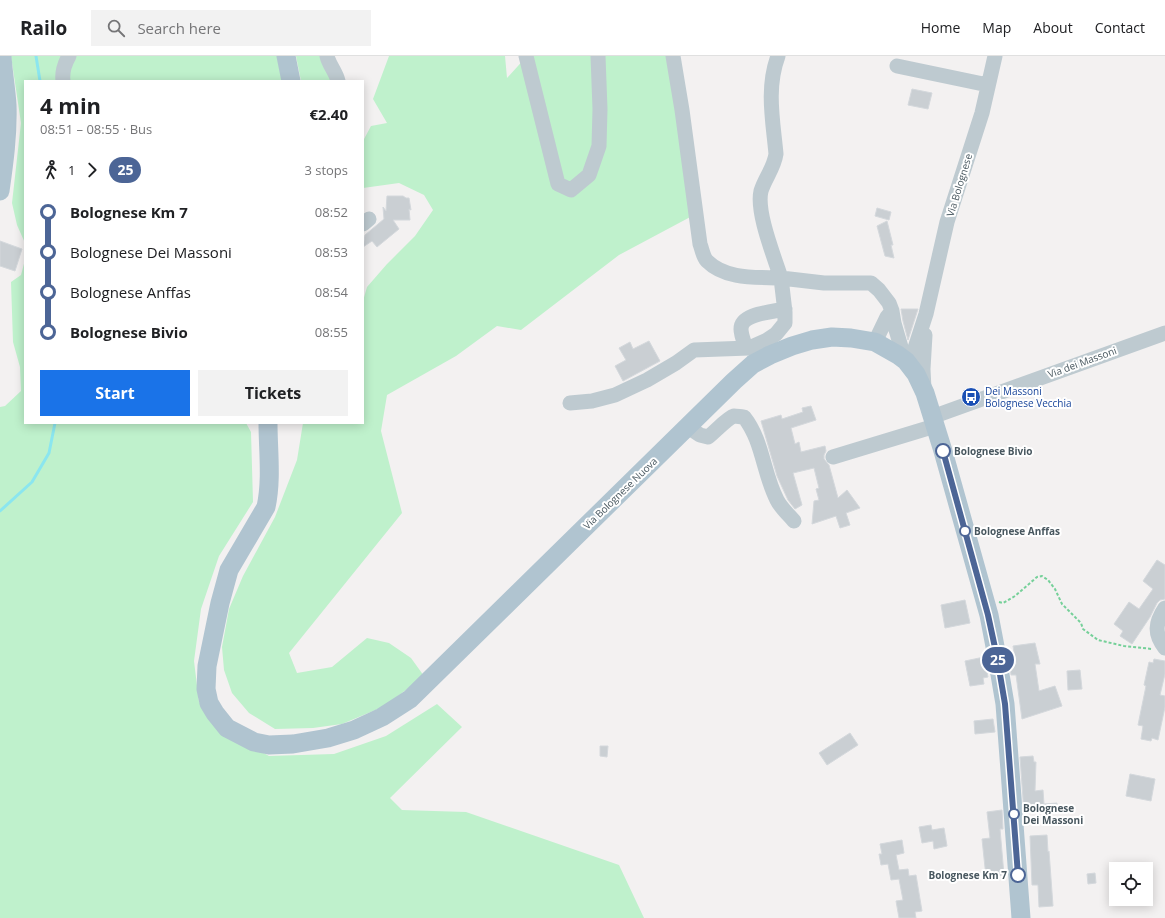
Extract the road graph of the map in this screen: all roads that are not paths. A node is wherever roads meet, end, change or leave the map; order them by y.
1 (2, 56) edge
2 (69, 56) edge
3 (286, 56) edge
4 (327, 56) edge
5 (526, 56) edge
6 (598, 56) edge
7 (673, 56) edge
8 (778, 56) edge
9 (995, 56) edge
10 (897, 66) dead end
11 (63, 80) edge
12 (291, 80) edge
13 (338, 80) edge
14 (988, 85) junction
15 (0, 191) edge
16 (781, 278) junction
17 (785, 309) junction
18 (892, 312) junction
19 (1165, 333) edge
20 (875, 342) junction
21 (746, 348) junction
22 (911, 359) junction
23 (570, 404) dead end
24 (934, 421) junction
25 (268, 424) edge
26 (688, 427) junction
27 (833, 457) dead end
28 (794, 521) dead end
29 (1165, 608) edge
30 (1160, 649) edge
31 (1021, 918) edge

1 - 15 main road
2 - 11 street
3 - 12 main road
4 - 13 street
5 - 6 street
7 - 16 street
8 - 16 street
9 - 14 street, Via Bolognese
10 - 14 street
14 - 22 street, Via Bolognese
16 - 17 street
16 - 18 street
17 - 21 street
17 - 21 street
18 - 20 street
18 - 22 street
19 - 24 street, Via dei Massoni
20 - 22 main road, Via Bolognese Nuova
20 - 26 main road, Via Bolognese Nuova
21 - 23 street
22 - 24 main road, Via Bolognese Nuova
24 - 27 street, Via dei Massoni
24 - 31 main road
25 - 26 main road, Via Bolognese Nuova
26 - 28 street
29 - 30 street

